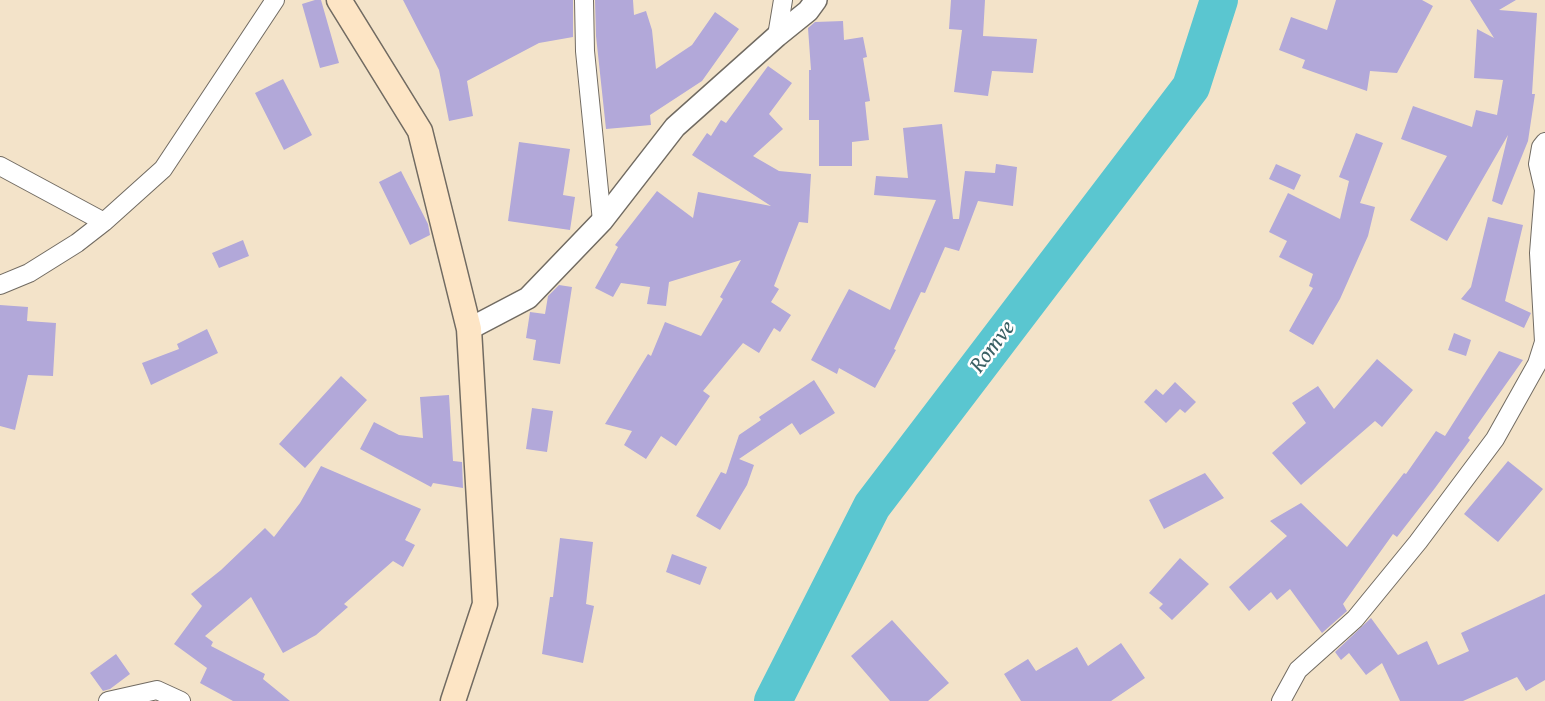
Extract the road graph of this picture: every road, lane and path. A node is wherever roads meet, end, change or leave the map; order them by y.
1 (275, 0) edge
2 (339, 0) edge
3 (584, 0) edge
4 (783, 0) edge
5 (816, 0) edge
6 (777, 36) junction
7 (1545, 142) edge
8 (0, 166) edge
9 (602, 221) junction
10 (104, 222) junction
11 (0, 285) edge
12 (469, 329) junction
13 (1545, 341) edge
14 (108, 701) edge
15 (181, 701) edge
16 (453, 701) edge
17 (1281, 701) edge

1 - 10 street
2 - 12 main road
3 - 9 street
4 - 6 street
5 - 6 street
6 - 9 street
7 - 13 street
8 - 10 street
9 - 12 street
10 - 11 street
12 - 16 main road
13 - 17 street
14 - 15 street

